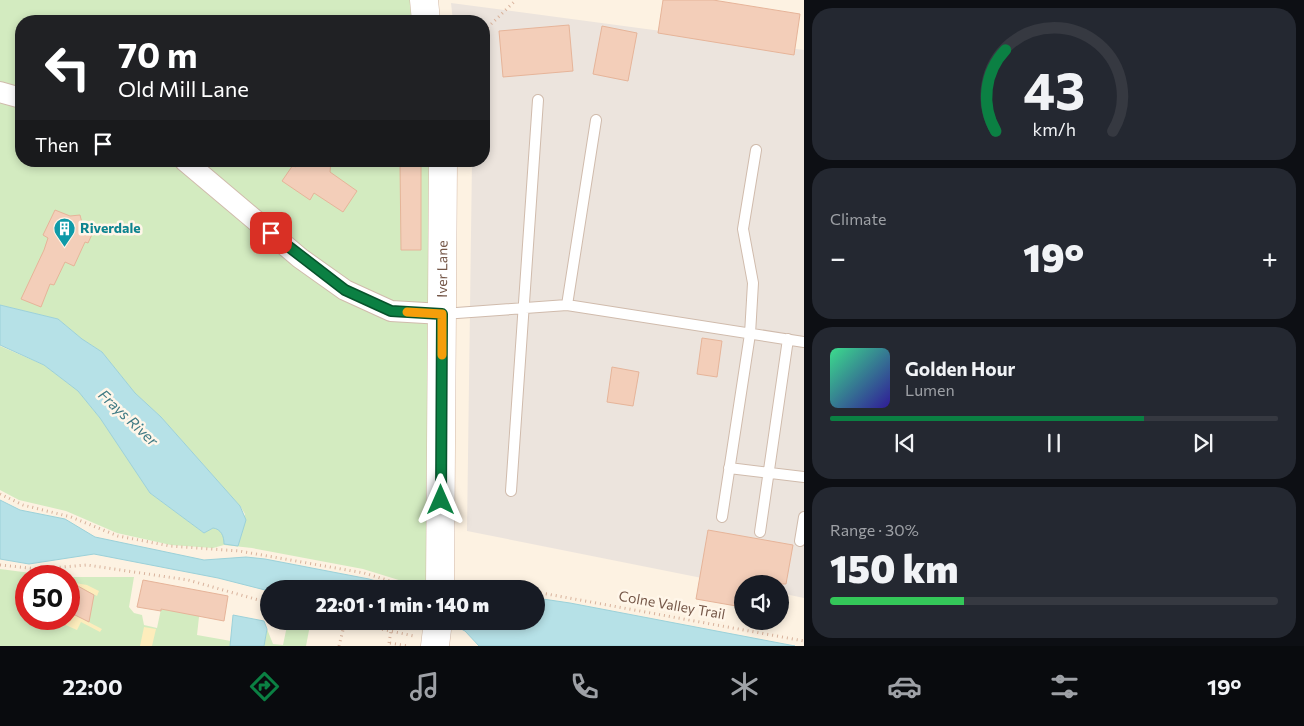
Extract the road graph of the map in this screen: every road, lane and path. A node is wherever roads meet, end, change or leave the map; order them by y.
1 (424, 0) edge
2 (516, 0) edge
3 (425, 15) edge
4 (490, 25) edge
5 (0, 92) edge
6 (15, 96) edge
7 (538, 100) dead end
8 (596, 120) dead end
9 (756, 150) dead end
10 (191, 167) edge
11 (443, 167) edge
12 (567, 305) junction
13 (524, 307) junction
14 (442, 314) junction
15 (750, 334) junction
16 (788, 339) junction
17 (804, 342) edge
18 (729, 468) junction
19 (768, 473) junction
20 (804, 477) edge
21 (511, 491) dead end
22 (0, 494) edge
23 (722, 516) dead end
24 (804, 517) edge
25 (760, 532) dead end
26 (800, 540) dead end
27 (0, 567) edge
28 (396, 580) edge
29 (432, 580) edge
30 (545, 594) edge
31 (260, 600) edge
32 (342, 630) edge
33 (386, 630) edge
34 (391, 631) junction
35 (436, 636) edge
36 (804, 641) edge
37 (339, 646) edge
38 (408, 646) edge

1 - 3 main road
2 - 4 path
5 - 6 street
7 - 13 lane
8 - 12 lane
9 - 15 lane
10 - 14 street
11 - 14 main road, Iver Lane
12 - 13 lane
12 - 15 lane
13 - 14 lane
13 - 21 lane
14 - 29 main road, Iver Lane
15 - 16 lane
15 - 18 lane
16 - 17 lane
16 - 19 lane
18 - 19 lane
18 - 23 lane
19 - 20 lane
19 - 25 lane
22 - 28 path
24 - 26 lane
27 - 31 path
30 - 36 path, Colne Valley Trail
32 - 37 path
33 - 34 path
34 - 35 path
34 - 38 path

